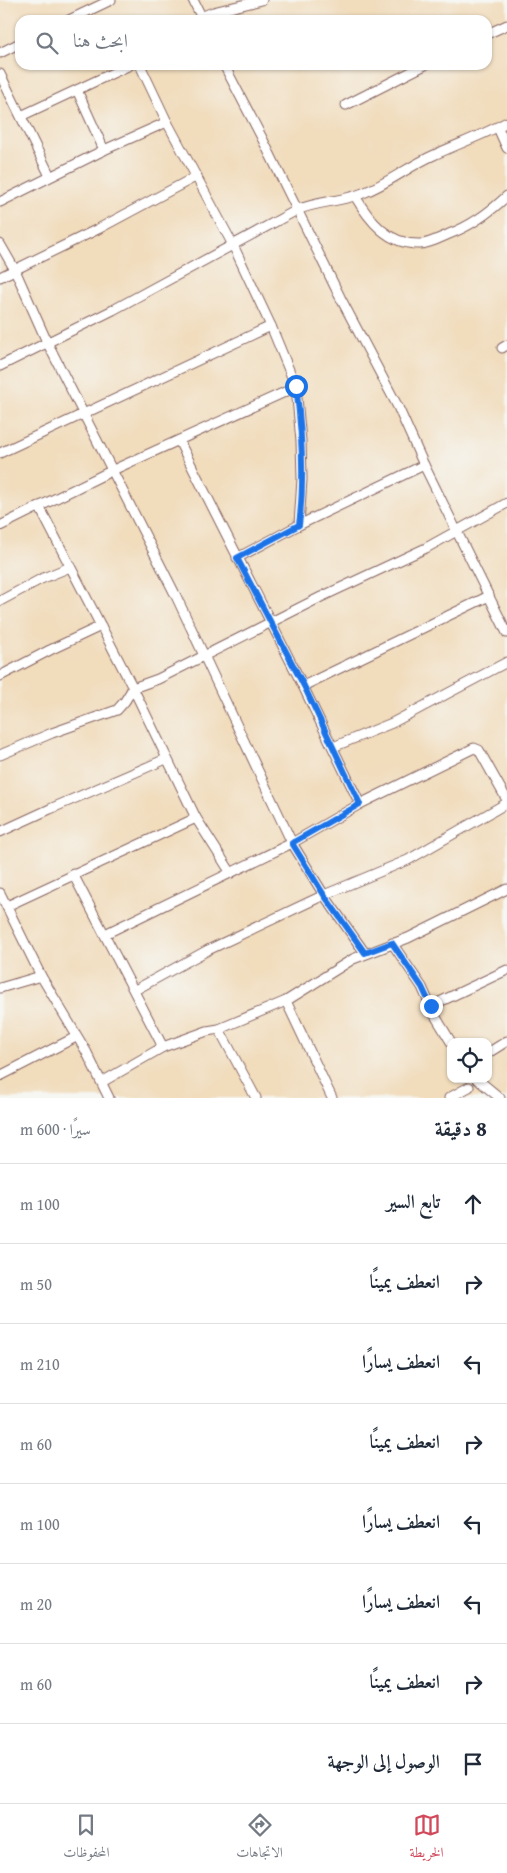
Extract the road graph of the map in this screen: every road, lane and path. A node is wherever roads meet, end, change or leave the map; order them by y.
1 (111, 0) edge
2 (193, 0) edge
3 (262, 0) edge
4 (80, 15) edge
5 (200, 15) edge
6 (208, 15) edge
7 (507, 25) edge
8 (492, 32) edge
9 (15, 46) edge
10 (0, 53) edge
11 (119, 70) edge
12 (142, 70) edge
13 (227, 70) edge
14 (415, 70) edge
15 (0, 74) edge
16 (77, 90) junction
17 (346, 105) dead end
18 (21, 116) junction
19 (167, 122) junction
20 (507, 122) edge
21 (498, 128) junction
22 (507, 148) edge
23 (104, 150) junction
24 (50, 176) junction
25 (197, 176) junction
26 (354, 196) junction
27 (507, 196) edge
28 (0, 202) edge
29 (297, 210) junction
30 (0, 244) edge
31 (233, 245) junction
32 (15, 270) junction
33 (0, 277) edge
34 (271, 326) junction
35 (47, 342) junction
36 (0, 366) edge
37 (296, 386) junction
38 (83, 413) junction
39 (179, 440) junction
40 (0, 453) edge
41 (424, 464) junction
42 (113, 470) junction
43 (507, 503) edge
44 (39, 506) junction
45 (299, 525) junction
46 (0, 526) edge
47 (457, 531) junction
48 (237, 558) junction
49 (70, 567) junction
50 (489, 596) junction
51 (0, 601) edge
52 (270, 622) junction
53 (101, 626) junction
54 (507, 633) edge
55 (203, 656) junction
56 (507, 662) edge
57 (0, 676) edge
58 (304, 686) junction
59 (133, 688) junction
60 (333, 747) junction
61 (0, 755) edge
62 (166, 759) junction
63 (507, 802) edge
64 (360, 804) junction
65 (196, 818) junction
66 (0, 832) edge
67 (292, 843) junction
68 (230, 873) junction
69 (73, 874) junction
70 (507, 889) edge
71 (0, 893) edge
72 (324, 895) junction
73 (6, 906) junction
74 (105, 934) junction
75 (392, 943) junction
76 (365, 953) junction
77 (507, 970) edge
78 (41, 976) junction
79 (0, 988) edge
80 (135, 990) junction
81 (286, 1001) junction
82 (431, 1006) junction
83 (219, 1028) junction
84 (76, 1036) junction
85 (449, 1038) edge
86 (507, 1041) edge
87 (163, 1047) junction
88 (492, 1050) edge
89 (0, 1076) edge
90 (102, 1082) junction
91 (471, 1083) edge
92 (482, 1083) edge
93 (110, 1098) edge
94 (256, 1098) edge
95 (332, 1098) edge
96 (449, 1098) edge
97 (465, 1098) edge
98 (500, 1098) edge

1 - 4 street
2 - 5 street
3 - 6 street
7 - 8 street
9 - 10 street
11 - 16 street
12 - 19 street
13 - 29 street
14 - 17 street
15 - 18 street
16 - 18 street
16 - 23 street
18 - 24 street
19 - 23 street
19 - 25 street
20 - 21 street
21 - 22 street
21 - 26 street
23 - 24 street
24 - 28 street
25 - 31 street
25 - 32 street
26 - 27 street
26 - 29 street
29 - 31 street
29 - 41 street
30 - 32 street
31 - 34 street
31 - 35 street
32 - 33 street
32 - 35 street
34 - 37 street
34 - 38 street
35 - 36 street
35 - 38 street
37 - 39 street
37 - 45 street
38 - 40 street
38 - 42 street
39 - 42 street
39 - 48 street
41 - 45 street
41 - 47 street
42 - 44 street
42 - 55 street
43 - 47 street
44 - 46 street
44 - 49 street
45 - 48 street
47 - 50 street
47 - 52 street
48 - 52 street
49 - 51 street
49 - 53 street
50 - 54 street
50 - 58 street
52 - 55 street
52 - 58 street
53 - 57 street
53 - 59 street
55 - 59 street
55 - 67 street
56 - 60 street
58 - 60 street
59 - 61 street
59 - 62 street
60 - 64 street
62 - 65 street
62 - 66 street
63 - 64 street
63 - 72 street
64 - 67 street
65 - 68 street
65 - 69 street
67 - 68 street
67 - 72 street
68 - 74 street
69 - 73 street
69 - 74 street
70 - 75 street
71 - 73 street
72 - 76 street
72 - 80 street
73 - 78 street
74 - 80 street
75 - 76 street
75 - 82 street
76 - 81 street
77 - 82 street
78 - 79 street
78 - 84 street
80 - 87 street
81 - 83 street
81 - 95 street
82 - 85 street
83 - 87 street
83 - 94 street
84 - 89 street
84 - 90 street
86 - 88 street
87 - 90 street
90 - 93 street
91 - 96 street
91 - 97 street
92 - 98 street

